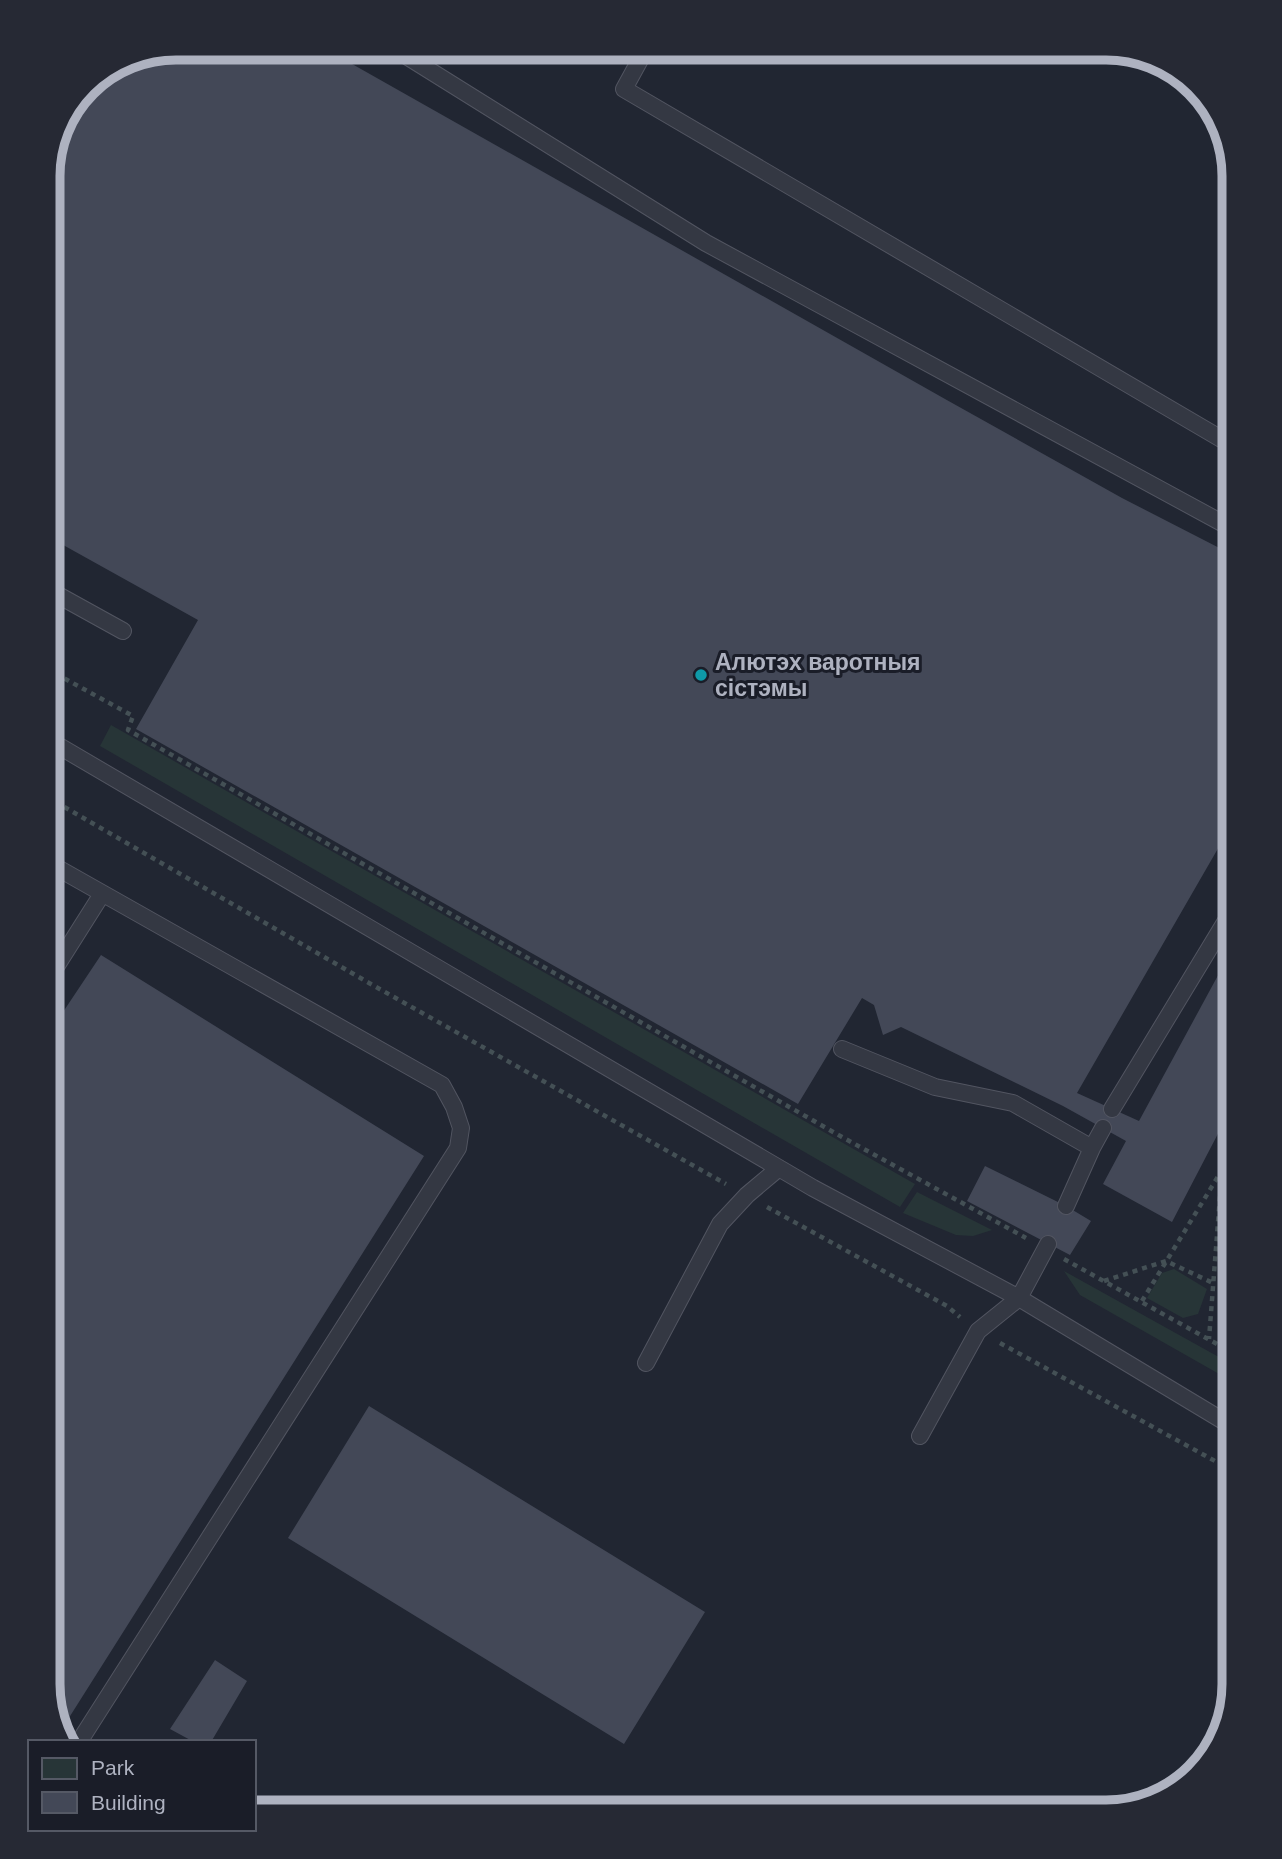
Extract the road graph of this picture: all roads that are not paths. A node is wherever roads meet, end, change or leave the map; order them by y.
1 (413, 60) edge
2 (640, 60) edge
3 (1222, 439) edge
4 (1222, 523) edge
5 (60, 596) edge
6 (123, 631) dead end
7 (60, 747) edge
8 (60, 870) edge
9 (102, 894) junction
10 (1222, 927) edge
11 (60, 960) edge
12 (842, 1049) dead end
13 (1112, 1109) dead end
14 (1103, 1128) dead end
15 (1092, 1148) junction
16 (779, 1168) junction
17 (1066, 1206) dead end
18 (1047, 1247) road end
19 (1019, 1298) junction
20 (646, 1363) dead end
21 (1222, 1420) edge
22 (920, 1436) dead end
23 (80, 1740) edge

1 - 4 lane
2 - 3 lane
5 - 6 lane
7 - 16 lane
8 - 9 lane
9 - 11 lane
9 - 23 lane
10 - 13 lane
12 - 15 lane
14 - 15 lane
15 - 17 lane
16 - 19 lane
16 - 20 lane
18 - 19 lane
19 - 21 lane
19 - 22 lane

